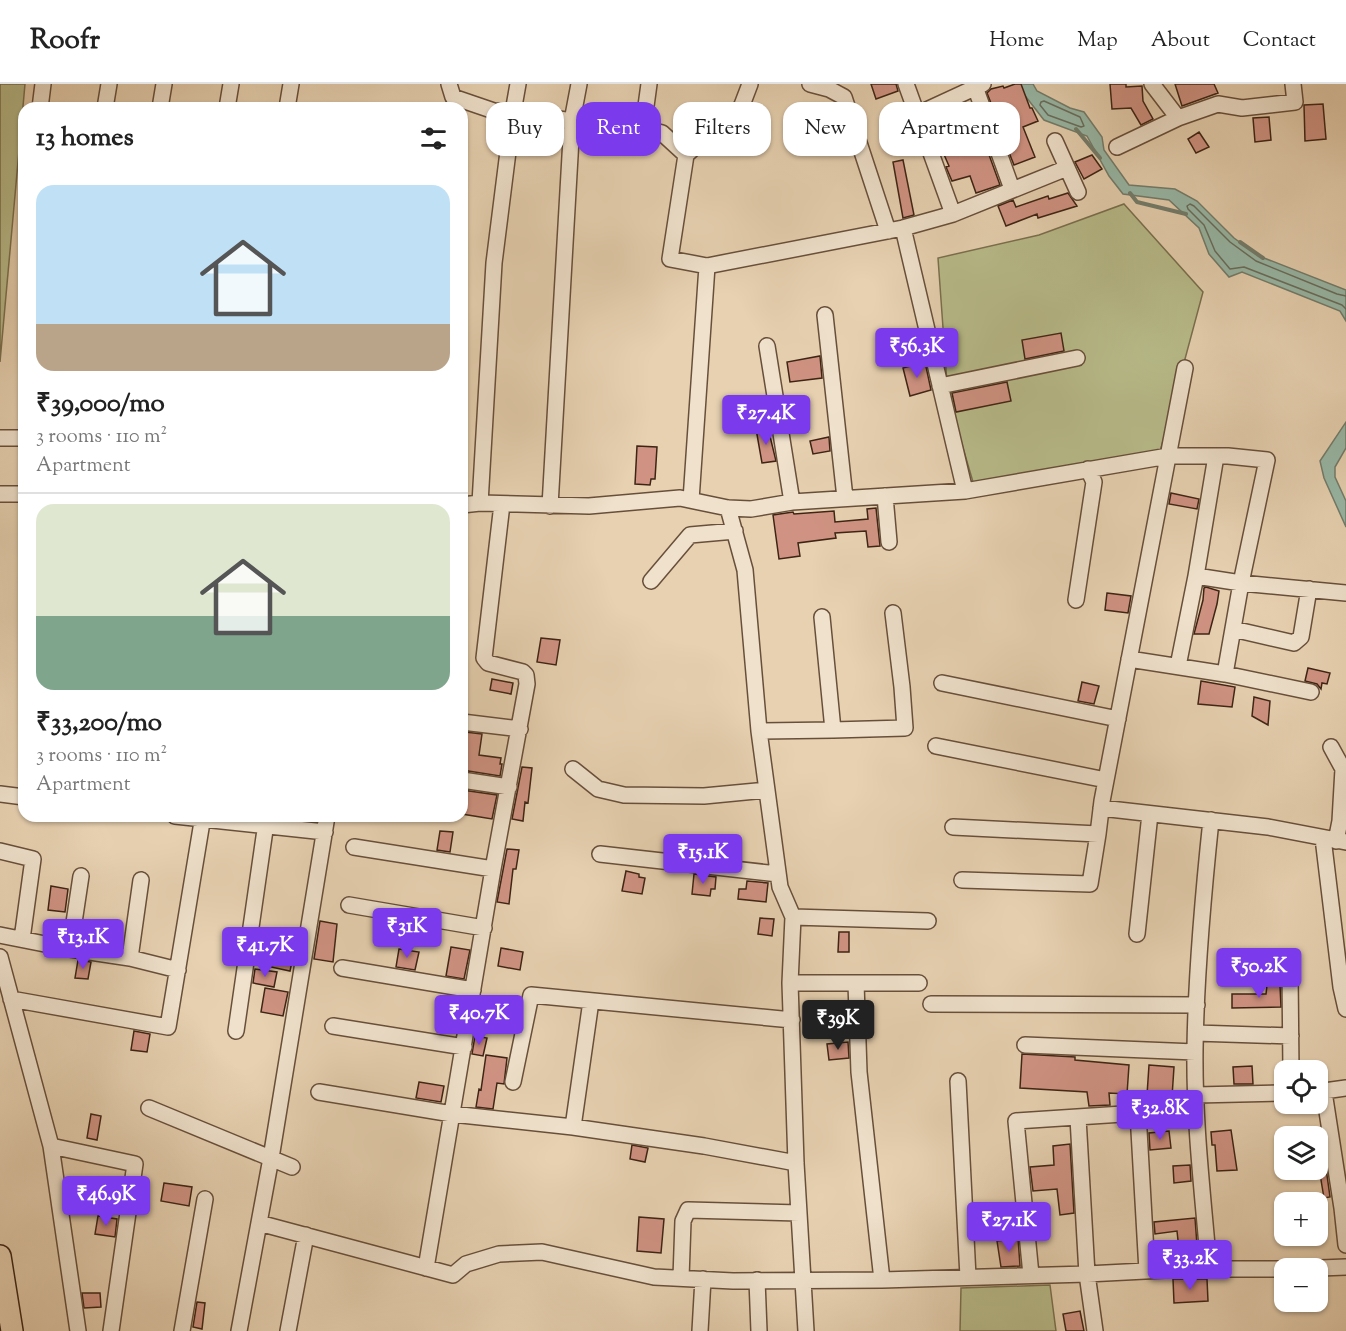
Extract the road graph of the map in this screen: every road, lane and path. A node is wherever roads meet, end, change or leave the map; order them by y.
1 (43, 84) edge
2 (109, 84) edge
3 (164, 84) edge
4 (231, 84) edge
5 (291, 84) edge
6 (449, 84) edge
7 (518, 84) edge
8 (579, 84) edge
9 (649, 84) edge
10 (750, 84) edge
11 (810, 84) edge
12 (906, 84) edge
13 (1152, 84) edge
14 (1293, 84) edge
15 (977, 85) edge
16 (41, 102) edge
17 (106, 102) edge
18 (161, 102) edge
19 (228, 102) edge
20 (288, 102) edge
21 (468, 102) edge
22 (468, 102) edge
23 (515, 102) edge
24 (647, 102) edge
25 (743, 102) edge
26 (913, 102) edge
27 (942, 102) edge
28 (486, 108) edge
29 (1178, 118) junction
30 (564, 120) edge
31 (573, 121) junction
32 (576, 121) edge
33 (661, 133) edge
34 (1055, 141) dead end
35 (673, 143) edge
36 (1117, 147) dead end
37 (507, 156) edge
38 (686, 156) edge
39 (932, 156) edge
40 (1068, 168) junction
41 (1012, 189) junction
42 (1078, 192) dead end
43 (952, 213) junction
44 (895, 229) junction
45 (707, 266) junction
46 (825, 315) dead end
47 (767, 346) dead end
48 (1077, 358) dead end
49 (1185, 368) dead end
50 (940, 386) junction
51 (0, 438) edge
52 (18, 438) edge
53 (1168, 456) junction
54 (1216, 456) junction
55 (1088, 470) junction
56 (966, 491) junction
57 (0, 494) edge
58 (18, 494) edge
59 (885, 496) junction
60 (845, 498) junction
61 (691, 501) junction
62 (792, 502) junction
63 (480, 503) junction
64 (468, 504) edge
65 (502, 504) junction
66 (550, 506) junction
67 (729, 508) junction
68 (735, 531) junction
69 (889, 542) dead end
70 (1196, 576) junction
71 (651, 581) dead end
72 (1241, 583) junction
73 (1309, 589) junction
74 (1346, 593) edge
75 (1076, 600) dead end
76 (893, 613) dead end
77 (822, 617) dead end
78 (1233, 629) junction
79 (1129, 658) junction
80 (1178, 666) junction
81 (1226, 674) junction
82 (942, 683) dead end
83 (1311, 692) dead end
84 (1118, 719) junction
85 (468, 723) edge
86 (520, 729) junction
87 (833, 730) junction
88 (759, 731) junction
89 (936, 746) dead end
90 (1331, 747) dead end
91 (573, 770) dead end
92 (1106, 780) junction
93 (468, 781) edge
94 (509, 787) junction
95 (767, 790) junction
96 (0, 794) edge
97 (18, 796) edge
98 (1101, 808) junction
99 (1150, 814) junction
100 (1210, 820) junction
101 (202, 822) edge
102 (267, 822) edge
103 (287, 822) edge
104 (326, 824) edge
105 (953, 827) dead end
106 (1098, 834) junction
107 (1335, 840) edge
108 (354, 847) dead end
109 (0, 851) edge
110 (600, 854) dead end
111 (493, 869) junction
112 (778, 874) junction
113 (81, 876) dead end
114 (141, 880) dead end
115 (962, 880) dead end
116 (349, 905) dead end
117 (792, 917) junction
118 (928, 921) dead end
119 (484, 928) junction
120 (0, 934) edge
121 (1137, 934) dead end
122 (22, 939) junction
123 (70, 949) junction
124 (0, 957) edge
125 (130, 958) junction
126 (342, 968) dead end
127 (178, 970) junction
128 (1290, 973) dead end
129 (790, 983) junction
130 (856, 983) junction
131 (919, 983) dead end
132 (473, 990) junction
133 (11, 999) junction
134 (591, 1001) junction
135 (931, 1004) dead end
136 (1197, 1005) junction
137 (1346, 1009) edge
138 (792, 1020) junction
139 (333, 1026) dead end
140 (236, 1031) dead end
141 (1196, 1033) junction
142 (1291, 1036) junction
143 (1025, 1045) dead end
144 (464, 1047) junction
145 (1195, 1052) junction
146 (1291, 1060) edge
147 (958, 1081) dead end
148 (513, 1082) dead end
149 (1346, 1088) edge
150 (1328, 1091) edge
151 (319, 1092) dead end
152 (1274, 1093) edge
153 (1196, 1095) junction
154 (149, 1108) dead end
155 (452, 1114) junction
156 (1324, 1114) edge
157 (1078, 1118) junction
158 (573, 1127) junction
159 (51, 1146) junction
160 (271, 1158) junction
161 (796, 1163) junction
162 (292, 1167) dead end
163 (205, 1199) dead end
164 (799, 1213) junction
165 (259, 1222) junction
166 (306, 1235) junction
167 (1346, 1245) edge
168 (0, 1256) edge
169 (1346, 1267) edge
170 (426, 1268) junction
171 (1328, 1268) edge
172 (1209, 1269) junction
173 (1274, 1269) edge
174 (1147, 1270) junction
175 (1087, 1274) junction
176 (1031, 1275) junction
177 (968, 1277) junction
178 (681, 1278) junction
179 (703, 1279) junction
180 (757, 1280) junction
181 (803, 1280) junction
182 (882, 1280) junction
183 (12, 1331) edge
184 (78, 1331) edge
185 (111, 1331) edge
186 (182, 1331) edge
187 (239, 1331) edge
188 (288, 1331) edge
189 (700, 1331) edge
190 (759, 1331) edge
191 (806, 1331) edge
192 (1095, 1331) edge

1 - 16 street
2 - 17 street
3 - 18 street
4 - 19 street
5 - 20 street
6 - 22 street
7 - 23 street
8 - 31 street
9 - 24 street
10 - 25 street
11 - 44 street
12 - 26 street
13 - 29 street
14 - 29 street
15 - 27 street
15 - 41 street
21 - 28 street
29 - 36 street
30 - 31 street
31 - 32 street
31 - 66 street
33 - 35 street
34 - 40 street
37 - 63 street
38 - 45 street
39 - 43 street
40 - 41 street
40 - 42 street
41 - 43 street
43 - 44 street
44 - 45 street
44 - 50 street
45 - 61 street
46 - 60 street
47 - 62 street
48 - 50 street
49 - 53 street
50 - 56 street
51 - 52 street
53 - 54 street
53 - 55 street
53 - 79 street
54 - 70 street
54 - 72 street
55 - 56 street
55 - 75 street
56 - 59 street
57 - 58 street
59 - 60 street
59 - 69 street
60 - 62 street
61 - 66 street
61 - 67 street
62 - 67 street
63 - 64 street
63 - 65 street
65 - 66 street
65 - 86 street
67 - 68 street
68 - 71 street
68 - 88 street
70 - 72 street
70 - 80 street
72 - 73 street
72 - 78 street
73 - 74 street
73 - 78 street
76 - 87 street
77 - 87 street
78 - 81 street
79 - 80 street
79 - 84 street
80 - 81 street
81 - 83 street
82 - 84 street
84 - 92 street
85 - 86 street
86 - 94 street
87 - 88 street
88 - 95 street
89 - 92 street
90 - 107 street
91 - 95 street
92 - 98 street
93 - 94 street
94 - 111 street
95 - 112 street
96 - 97 street
98 - 99 street
98 - 106 street
99 - 100 street
99 - 121 street
100 - 107 street
100 - 136 street
101 - 127 street
102 - 140 street
103 - 104 street
104 - 160 street
105 - 106 street
106 - 115 street
107 - 137 street
108 - 111 street
109 - 122 street
110 - 112 street
111 - 119 street
112 - 117 street
113 - 123 street
114 - 125 street
116 - 119 street
117 - 118 street
117 - 129 street
119 - 132 street
120 - 122 street
122 - 123 street
123 - 125 street
124 - 133 street
125 - 127 street
126 - 132 street
127 - 133 street
128 - 142 street
129 - 130 street
129 - 138 street
130 - 131 street
130 - 182 street
132 - 144 street
133 - 159 street
134 - 138 street
134 - 148 street
134 - 158 street
135 - 136 street
136 - 141 street
138 - 161 street
139 - 144 street
141 - 142 street
141 - 145 street
142 - 146 street
143 - 145 street
144 - 155 street
145 - 153 street
147 - 177 street
149 - 150 street
151 - 155 street
152 - 153 street
153 - 172 street
154 - 160 street
155 - 158 street
155 - 170 street
156 - 167 street
157 - 174 street
157 - 175 street
157 - 176 street
158 - 161 street
159 - 184 street
159 - 185 street
160 - 162 street
160 - 165 street
161 - 164 street
163 - 186 street
164 - 178 street
164 - 181 street
165 - 166 street
165 - 187 street
166 - 170 street
166 - 188 street
168 - 183 highway
169 - 171 street
170 - 178 street
172 - 173 street
172 - 174 street
174 - 175 street
175 - 176 street
175 - 192 street
176 - 177 street
177 - 182 street
178 - 179 street
179 - 180 street
179 - 189 street
180 - 181 street
180 - 190 street
181 - 182 street
181 - 191 street

